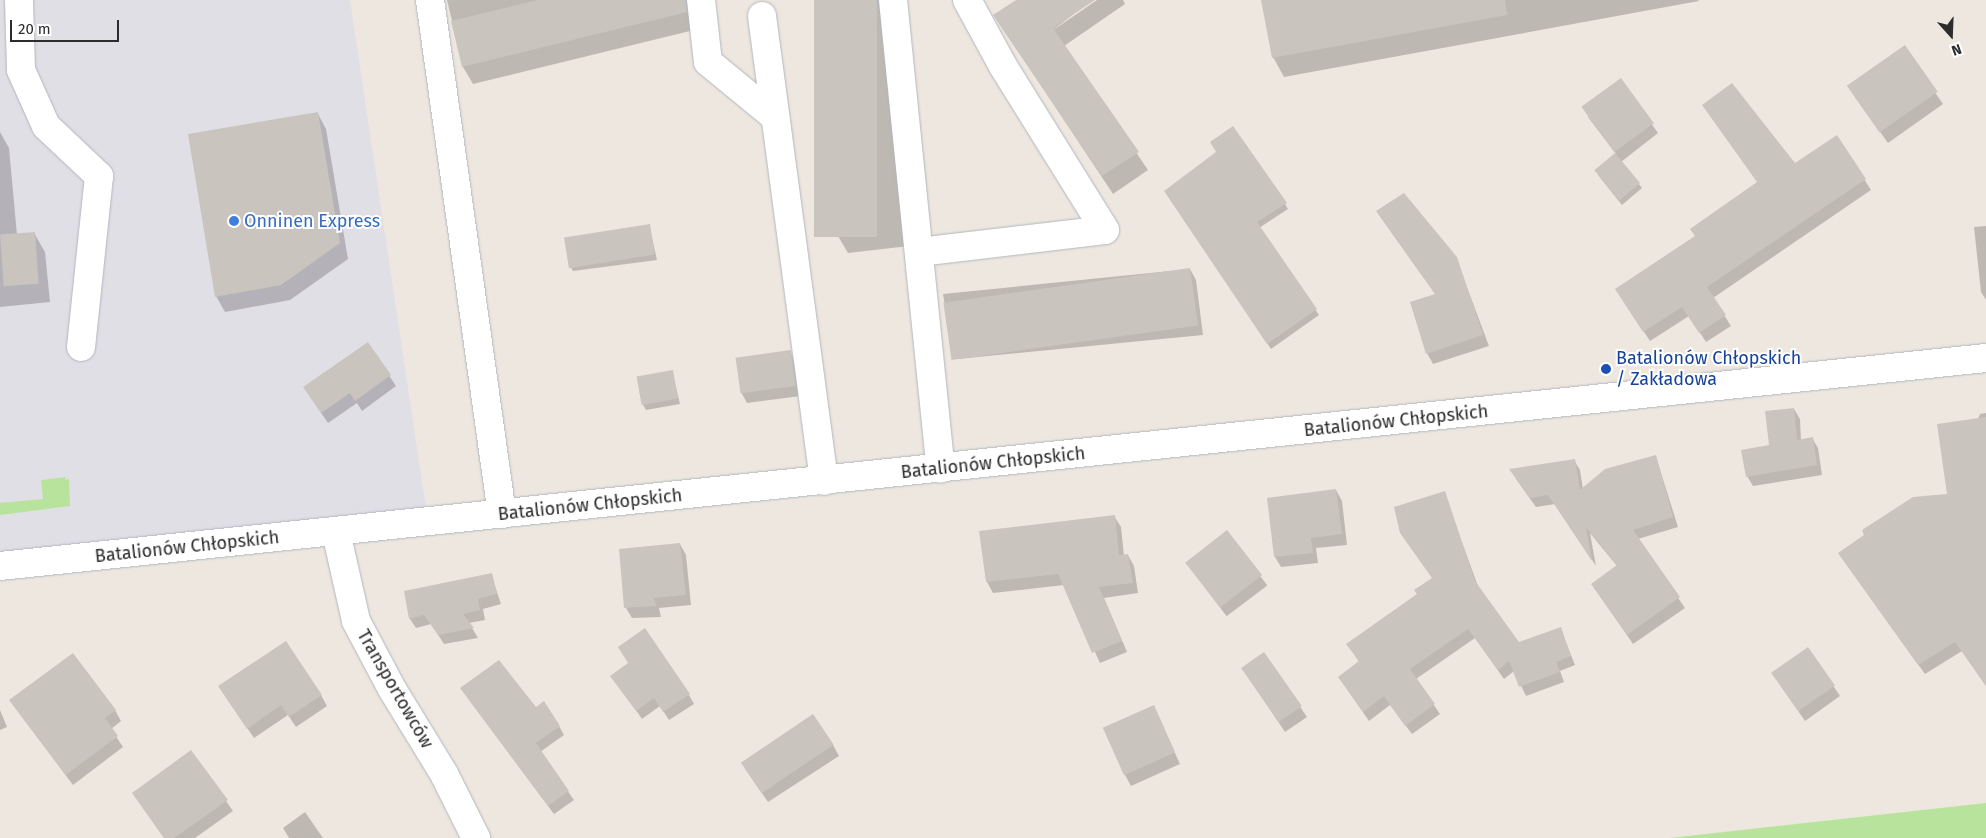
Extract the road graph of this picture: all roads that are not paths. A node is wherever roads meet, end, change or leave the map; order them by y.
1 (19, 0) edge
2 (430, 0) edge
3 (701, 0) edge
4 (893, 0) edge
5 (967, 0) edge
6 (762, 16) dead end
7 (775, 117) junction
8 (919, 252) junction
9 (81, 347) dead end
10 (1986, 358) edge
11 (941, 469) junction
12 (824, 481) junction
13 (502, 514) junction
14 (336, 532) junction
15 (0, 566) edge
16 (476, 838) edge

1 - 9 street
2 - 13 street
3 - 7 street
4 - 8 street
5 - 8 street
6 - 7 street
7 - 12 street
8 - 11 street
10 - 11 street, Batalionów Chłopskich
11 - 12 street, Batalionów Chłopskich
12 - 13 street, Batalionów Chłopskich
13 - 14 street, Batalionów Chłopskich
14 - 15 street, Batalionów Chłopskich
14 - 16 street, Transportowców

